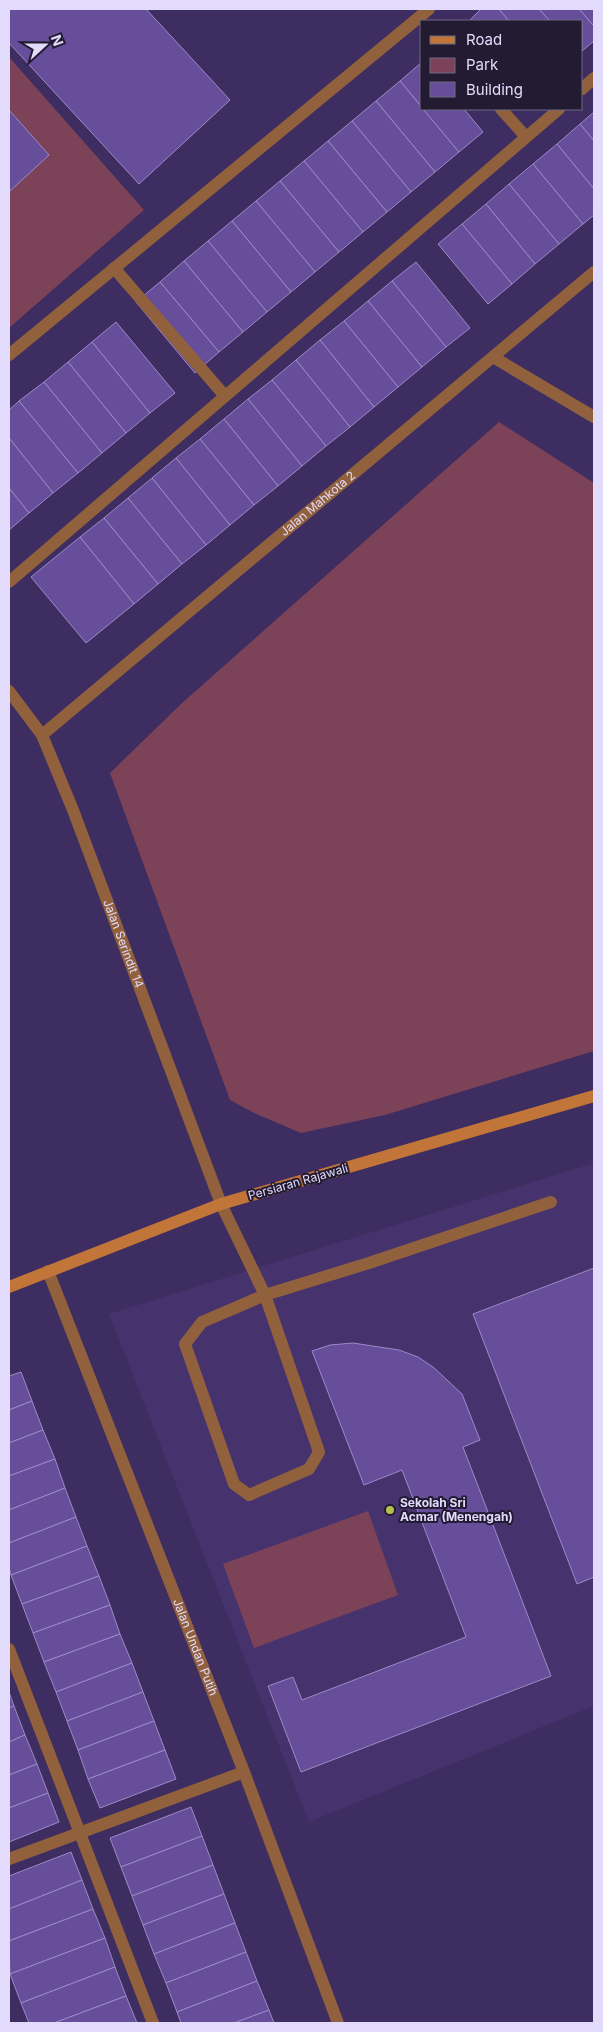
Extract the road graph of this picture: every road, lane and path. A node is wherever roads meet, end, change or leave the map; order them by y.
1 (422, 14) edge
2 (594, 78) edge
3 (583, 88) edge
4 (502, 110) edge
5 (558, 110) edge
6 (526, 137) junction
7 (114, 268) junction
8 (594, 272) edge
9 (9, 355) edge
10 (493, 357) junction
11 (225, 396) junction
12 (594, 417) edge
13 (9, 582) edge
14 (9, 691) edge
15 (42, 735) junction
16 (594, 1096) edge
17 (552, 1202) dead end
18 (221, 1204) junction
19 (48, 1271) junction
20 (9, 1287) edge
21 (265, 1295) junction
22 (9, 1649) edge
23 (244, 1772) junction
24 (79, 1832) junction
25 (9, 1859) edge
26 (153, 2023) edge
27 (338, 2023) edge

1 - 7 street
2 - 3 street
4 - 6 street
5 - 6 street
6 - 11 street
7 - 9 street
7 - 11 street
8 - 10 street, Jalan Mahkota 2
10 - 12 street
10 - 15 street, Jalan Mahkota 2
11 - 13 street
14 - 15 street, Jalan Serindit 14
15 - 18 street, Jalan Serindit 14
16 - 18 street, Persiaran Rajawali
17 - 21 street
18 - 19 street, Persiaran Rajawali
18 - 21 street, Jalan Serindit 14
19 - 20 street, Persiaran Rajawali
19 - 23 street, Jalan Undan Putih
21 - 21 street, Jalan Serindit 14
22 - 24 street
23 - 24 street
23 - 27 street, Jalan Undan Putih
24 - 25 street
24 - 26 street

